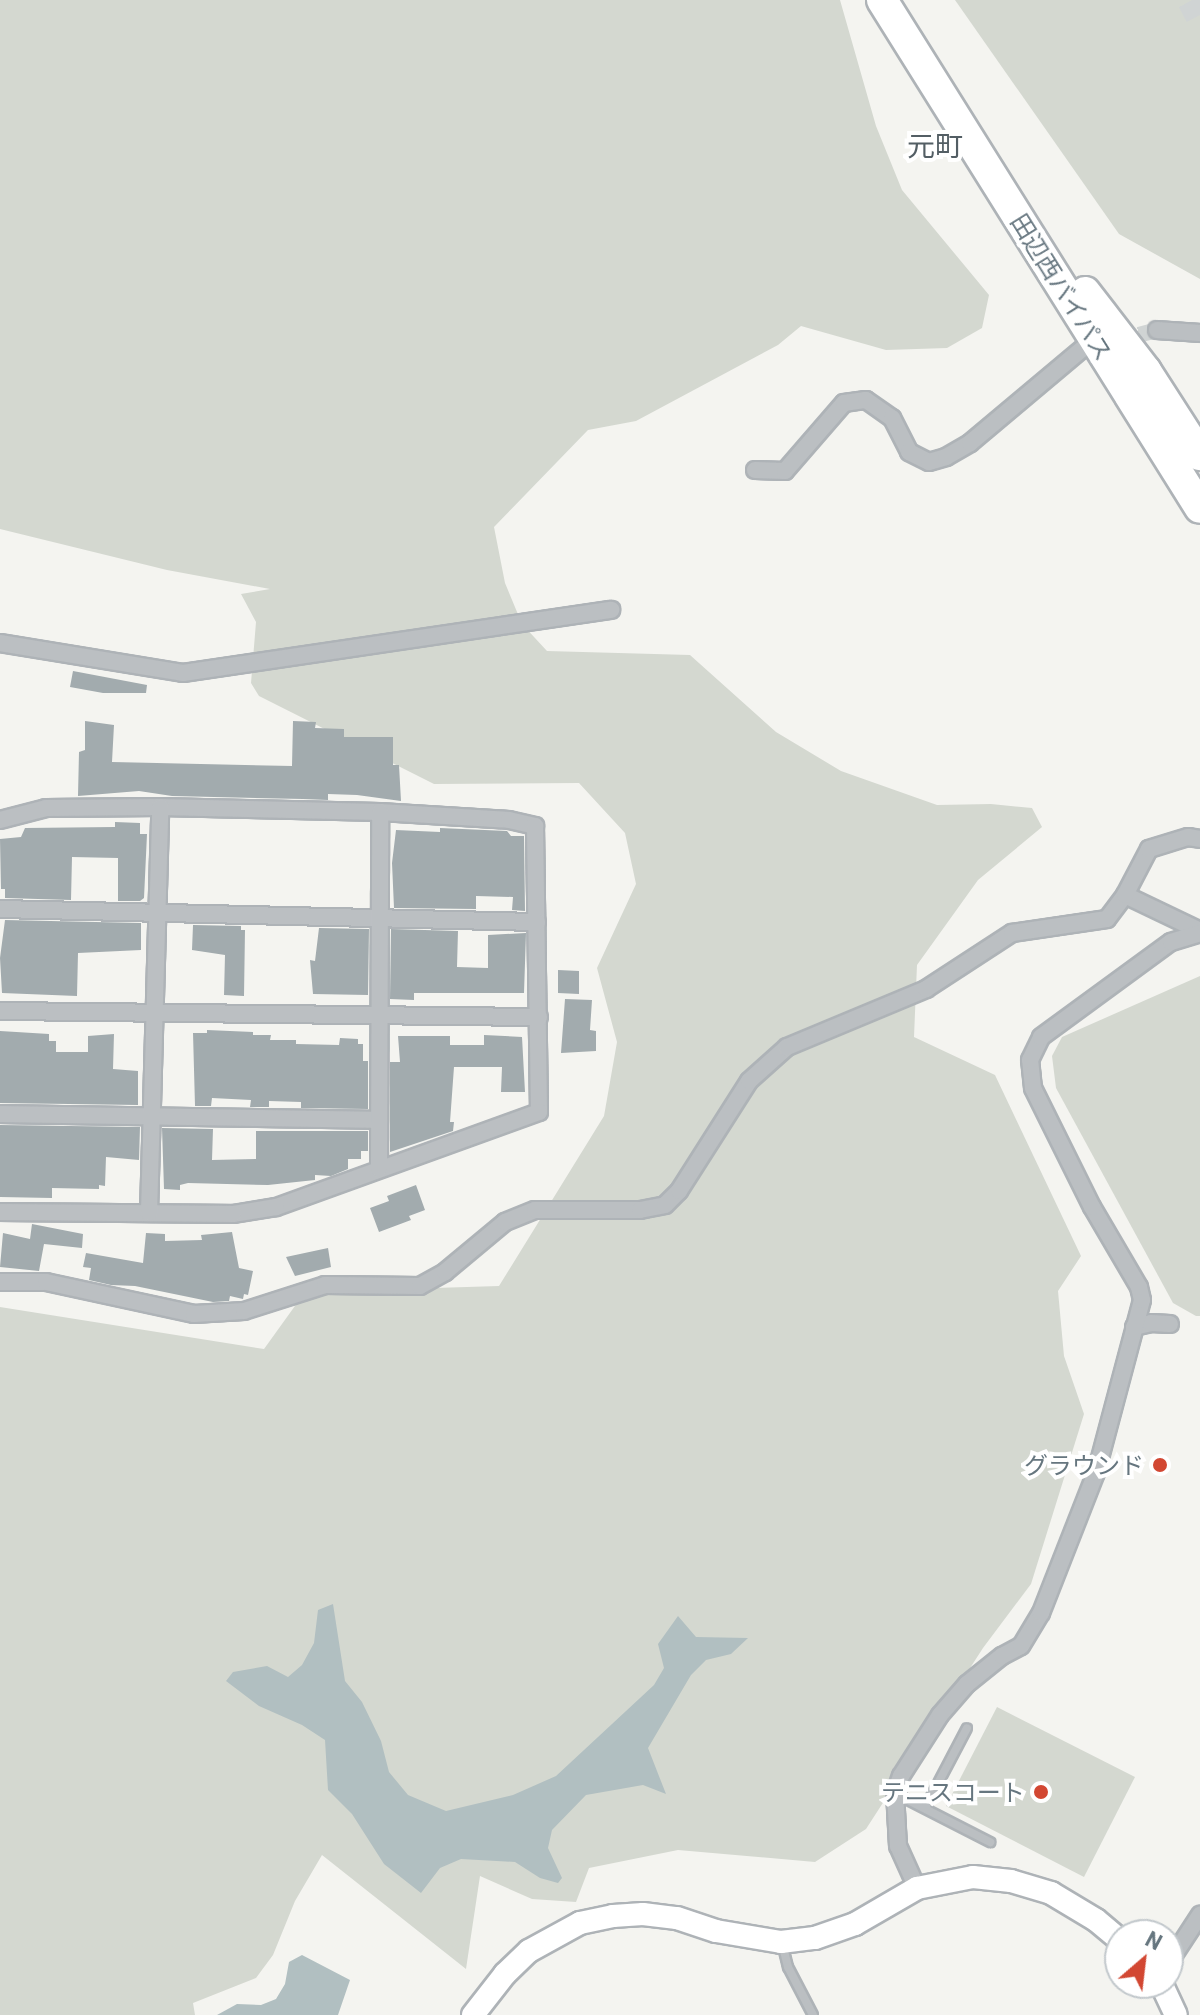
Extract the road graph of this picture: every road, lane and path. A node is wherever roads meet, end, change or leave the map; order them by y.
1 (882, 0) edge
2 (924, 66) junction
3 (1157, 330) tunnel mouth
4 (1200, 333) edge
5 (1082, 349) dead end
6 (1200, 455) edge
7 (755, 470) dead end
8 (1200, 508) edge
9 (611, 610) dead end
10 (0, 643) edge
11 (160, 807) junction
12 (380, 812) junction
13 (0, 820) edge
14 (1200, 839) edge
15 (1125, 895) junction
16 (0, 909) edge
17 (157, 913) junction
18 (380, 918) junction
19 (537, 922) junction
20 (1200, 932) edge
21 (0, 1011) edge
22 (154, 1013) junction
23 (379, 1015) junction
24 (539, 1017) junction
25 (0, 1114) edge
26 (151, 1116) junction
27 (379, 1120) junction
28 (379, 1169) junction
29 (0, 1212) edge
30 (149, 1213) junction
31 (0, 1282) edge
32 (1142, 1300) junction
33 (1134, 1327) junction
34 (967, 1728) dead end
35 (895, 1793) junction
36 (925, 1808) junction
37 (990, 1842) dead end
38 (917, 1888) junction
39 (1200, 1915) edge
40 (1104, 1927) edge
41 (1184, 1940) edge
42 (781, 1942) junction
43 (473, 2015) edge
44 (813, 2015) edge

1 - 2 highway, 田辺西バイパス
2 - 6 highway, 田辺西バイパス
2 - 8 highway, 田辺西バイパス
3 - 4 street
5 - 7 street
9 - 10 street
11 - 12 street
11 - 13 street
11 - 17 street
12 - 18 street
12 - 19 street
14 - 15 street
15 - 20 street
15 - 31 street
16 - 17 street
17 - 18 street
17 - 22 street
18 - 19 street
18 - 23 street
19 - 24 street
20 - 32 street
21 - 22 street
22 - 23 street
22 - 26 street
23 - 24 street
23 - 27 street
24 - 28 street
25 - 26 street
26 - 27 street
26 - 30 street
27 - 28 street
28 - 30 street
29 - 30 street
32 - 33 street
32 - 33 street
33 - 35 street
34 - 36 lane
35 - 36 lane
35 - 38 street
36 - 37 lane
38 - 40 street
38 - 42 street
39 - 41 street
42 - 43 street
42 - 44 lane

